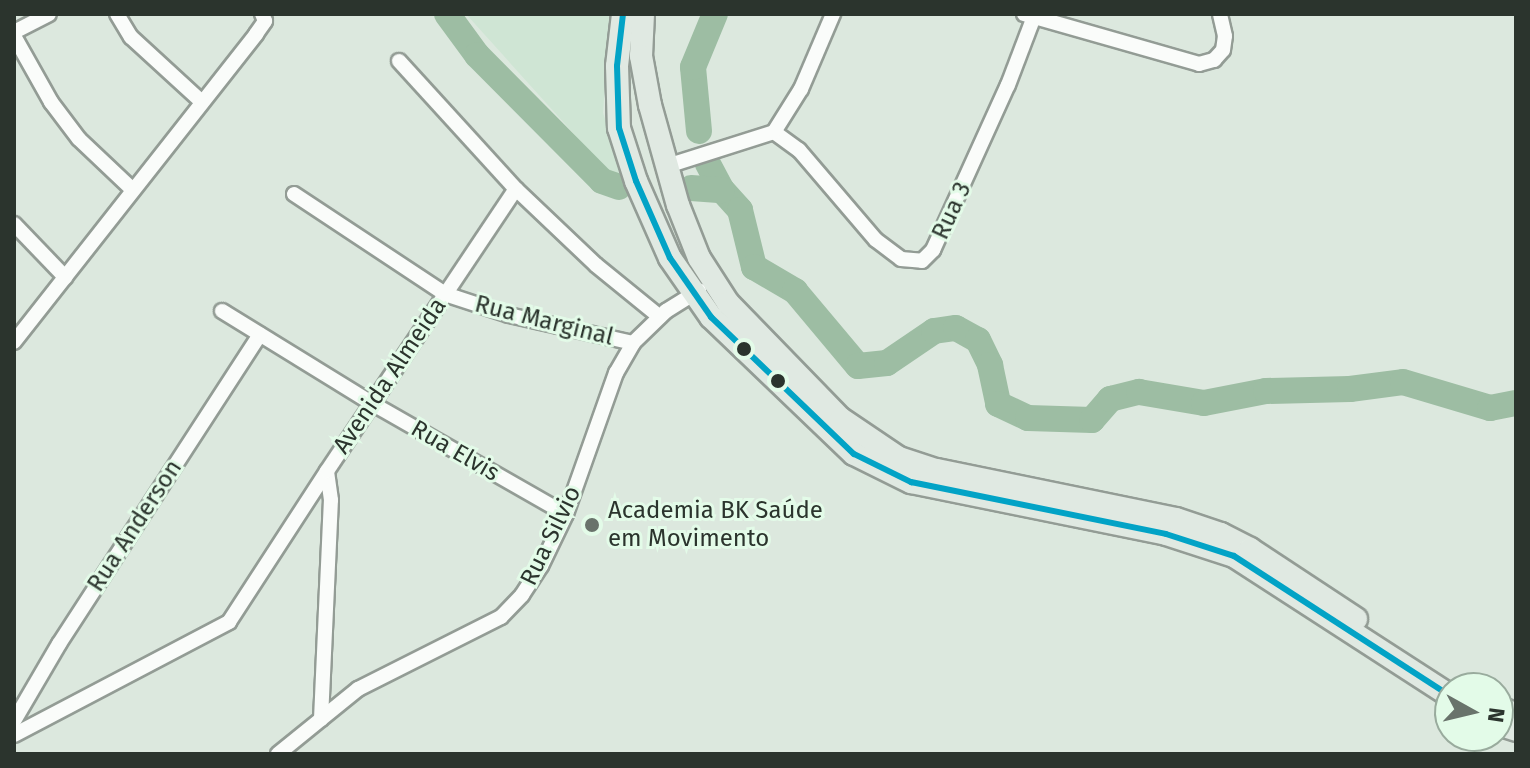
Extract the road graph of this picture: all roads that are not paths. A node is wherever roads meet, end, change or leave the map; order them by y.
1 (49, 14) edge
2 (117, 14) edge
3 (262, 14) edge
4 (623, 14) edge
5 (643, 14) edge
6 (833, 14) edge
7 (1220, 14) edge
8 (1031, 15) edge
9 (14, 34) edge
10 (399, 61) dead end
11 (202, 102) junction
12 (650, 105) junction
13 (618, 113) junction
14 (774, 132) junction
15 (667, 166) junction
16 (516, 189) junction
17 (133, 190) junction
18 (294, 194) dead end
19 (678, 205) junction
20 (647, 208) junction
21 (14, 224) edge
22 (65, 277) junction
23 (695, 283) junction
24 (445, 294) junction
25 (222, 311) dead end
26 (663, 314) junction
27 (260, 334) junction
28 (14, 342) edge
29 (633, 343) junction
30 (373, 404) junction
31 (327, 471) junction
32 (566, 514) junction
33 (1436, 672) edge
34 (1434, 686) edge
35 (321, 719) junction
36 (14, 721) edge
37 (14, 735) edge
38 (284, 753) edge

1 - 9 street
2 - 11 street
3 - 11 street
4 - 13 main road
5 - 12 main road
6 - 14 street
7 - 8 street
8 - 14 street, Rua 3
9 - 17 street
10 - 16 street
11 - 17 street
12 - 13 main road
12 - 15 main road
13 - 20 main road
14 - 15 street
15 - 19 main road
16 - 24 street, Avenida Almeida
16 - 26 street
17 - 22 street
18 - 24 street, Rua Marginal
19 - 20 main road
19 - 23 main road
20 - 23 main road
21 - 22 street
22 - 28 street
23 - 26 street, Rua Silvio
23 - 26 street, Rua Silvio
23 - 33 main road
23 - 34 main road
24 - 29 street, Rua Marginal
24 - 30 street, Avenida Almeida
25 - 27 street, Rua Elvis
26 - 29 street, Rua Silvio
27 - 30 street, Rua Elvis
27 - 36 street, Rua Anderson
29 - 32 street, Rua Silvio
30 - 31 street, Avenida Almeida
30 - 32 street, Rua Elvis
31 - 35 street, Avenida Almeida
31 - 37 street
32 - 35 street, Rua Silvio
35 - 38 street

